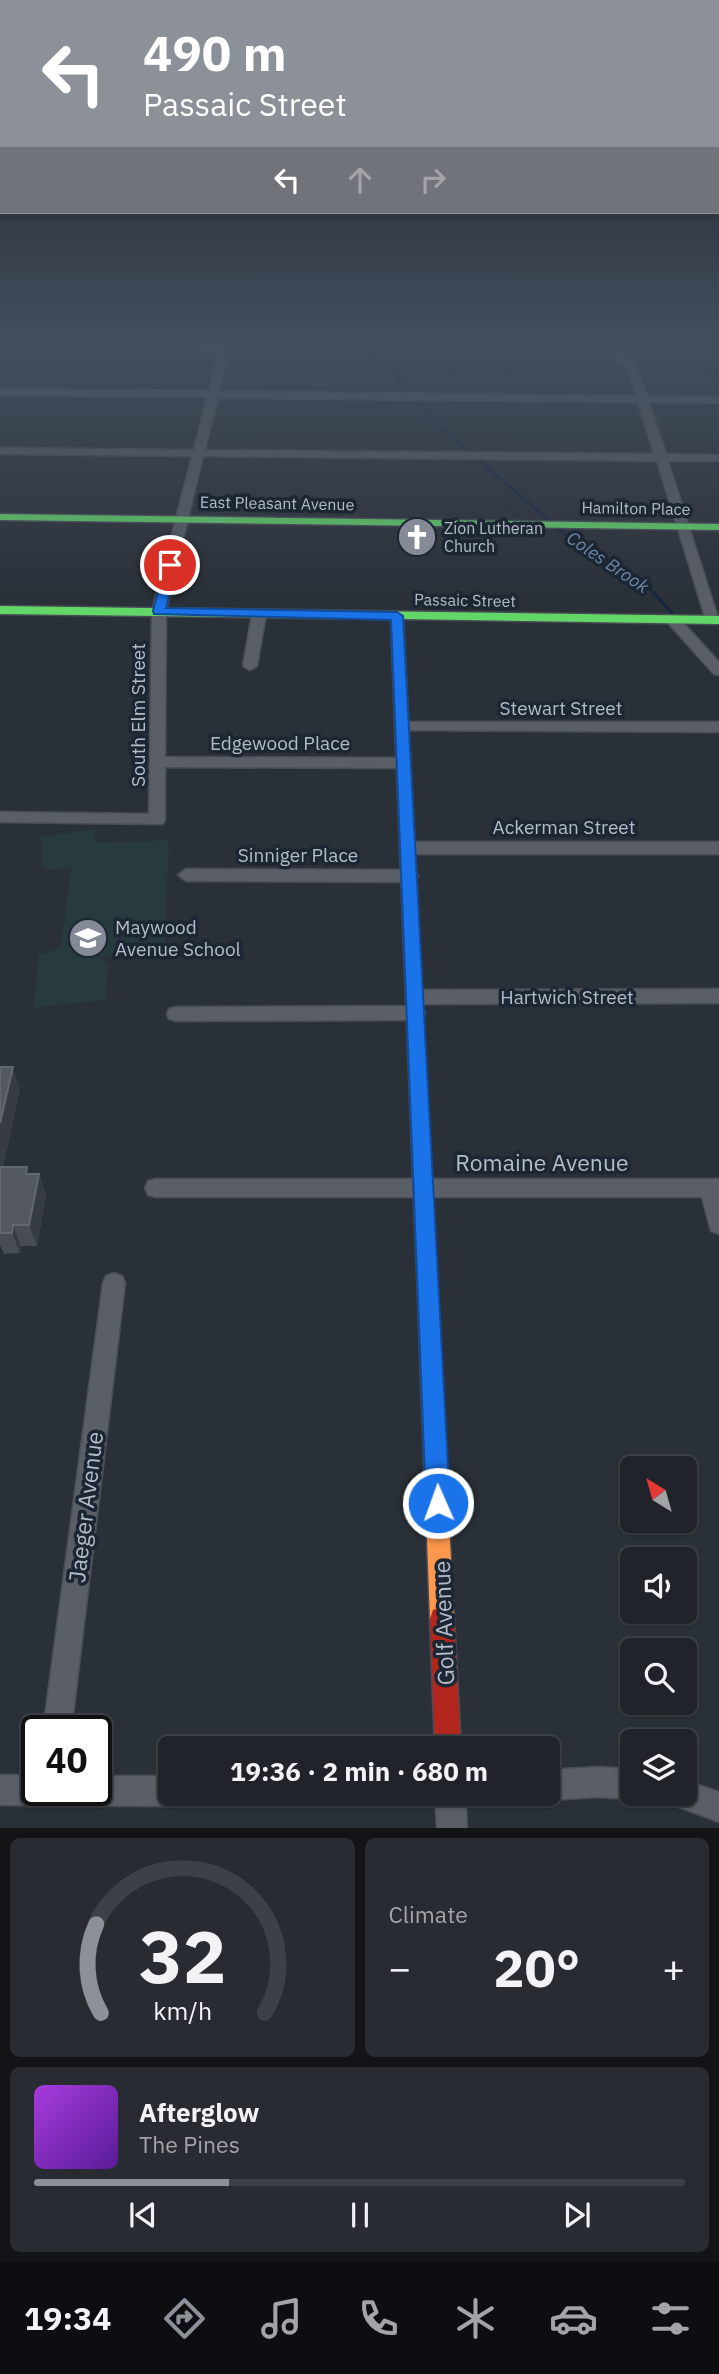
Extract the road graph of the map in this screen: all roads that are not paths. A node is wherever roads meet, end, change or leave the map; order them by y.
1 (204, 429) edge
2 (652, 429) edge
3 (0, 451) edge
4 (199, 452) junction
5 (661, 457) junction
6 (719, 458) edge
7 (0, 517) edge
8 (182, 519) junction
9 (553, 524) joint
10 (683, 527) junction
11 (719, 527) edge
12 (0, 610) edge
13 (159, 611) junction
14 (259, 614) junction
15 (397, 616) junction
16 (673, 620) junction
17 (716, 620) edge
18 (250, 666) dead end
19 (719, 671) edge
20 (402, 727) junction
21 (719, 727) edge
22 (156, 762) junction
23 (403, 763) junction
24 (0, 817) edge
25 (408, 848) junction
26 (719, 848) edge
27 (186, 875) dead end
28 (410, 876) junction
29 (719, 996) edge
30 (415, 1005) junction
31 (176, 1014) dead end
32 (156, 1188) dead end
33 (715, 1188) edge
34 (424, 1189) junction
35 (719, 1224) edge
36 (114, 1283) dead end
37 (59, 1715) edge
38 (448, 1736) edge
39 (620, 1783) edge
40 (560, 1784) edge
41 (0, 1790) edge
42 (21, 1790) edge
43 (112, 1791) edge
44 (158, 1791) edge
45 (697, 1799) edge
46 (451, 1806) edge
47 (719, 1807) edge
48 (452, 1828) edge

1 - 4 street, South Elm Street
2 - 5 street
3 - 4 street
4 - 5 street
4 - 8 street, South Elm Street
5 - 6 street
5 - 10 street
7 - 8 street, East Pleasant Avenue
8 - 9 street, East Pleasant Avenue
8 - 13 street, South Elm Street
9 - 10 street, Hamilton Place
10 - 11 street, Hamilton Place
10 - 17 street
12 - 13 street, Passaic Street
13 - 14 street, Passaic Street
13 - 22 street, South Elm Street
14 - 15 street, Passaic Street
14 - 18 street
15 - 16 street, Passaic Street
15 - 20 street, Golf Avenue
16 - 17 street, Passaic Street
16 - 19 street
20 - 21 street, Stewart Street
20 - 23 street, Golf Avenue
22 - 23 street, Edgewood Place
22 - 24 street, South Elm Street
23 - 25 street, Golf Avenue
25 - 26 street, Ackerman Street
25 - 28 street, Golf Avenue
27 - 28 street, Sinniger Place
28 - 30 street, Golf Avenue
29 - 30 street, Hartwich Street
30 - 31 street, Hartwich Street
30 - 34 street, Golf Avenue
32 - 34 street, Romaine Avenue
33 - 34 street, Romaine Avenue
33 - 35 street
34 - 38 street, Golf Avenue
36 - 37 street, Jaeger Avenue
39 - 40 street
41 - 42 street
43 - 44 street
45 - 47 street
46 - 48 street

